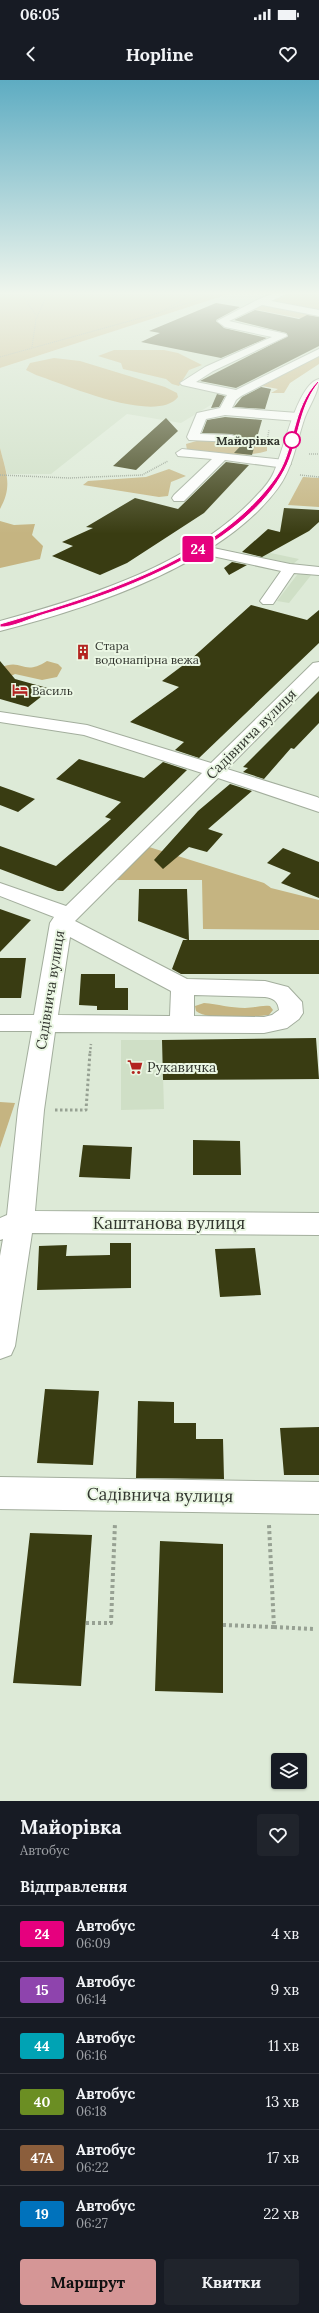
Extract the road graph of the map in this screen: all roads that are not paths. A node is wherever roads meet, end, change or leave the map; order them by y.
1 (202, 373) edge
2 (277, 373) edge
3 (319, 382) edge
4 (237, 394) junction
5 (225, 410) junction
6 (298, 417) junction
7 (231, 439) dead end
8 (182, 453) road end
9 (222, 456) junction
10 (285, 464) junction
11 (179, 498) dead end
12 (199, 549) junction
13 (290, 568) junction
14 (319, 571) edge
15 (268, 601) dead end
16 (0, 626) edge
17 (319, 666) edge
18 (0, 717) edge
19 (215, 770) junction
20 (319, 806) edge
21 (0, 889) edge
22 (65, 919) junction
23 (183, 987) junction
24 (0, 1023) edge
25 (182, 1023) junction
26 (44, 1024) junction
27 (319, 1224) edge
28 (10, 1226) edge
29 (0, 1346) edge
30 (0, 1493) edge
31 (319, 1498) edge

1 - 4 street
2 - 4 street
3 - 6 street
4 - 5 street
5 - 6 street
5 - 7 street
6 - 10 street
8 - 9 street
9 - 10 street
9 - 11 street
10 - 12 street
12 - 13 street
12 - 16 street
13 - 14 street
13 - 15 street
17 - 19 street, Садівнича вулиця
18 - 19 street
19 - 20 street
19 - 22 street, Садівнича вулиця
21 - 22 street
22 - 23 street
22 - 26 street, Садівнича вулиця
23 - 25 street
23 - 25 street
24 - 26 street
25 - 26 street
26 - 28 street, Садівнича вулиця
27 - 28 street, Каштанова вулиця
28 - 29 street, Садівнича вулиця
30 - 31 street, Садівнича вулиця

